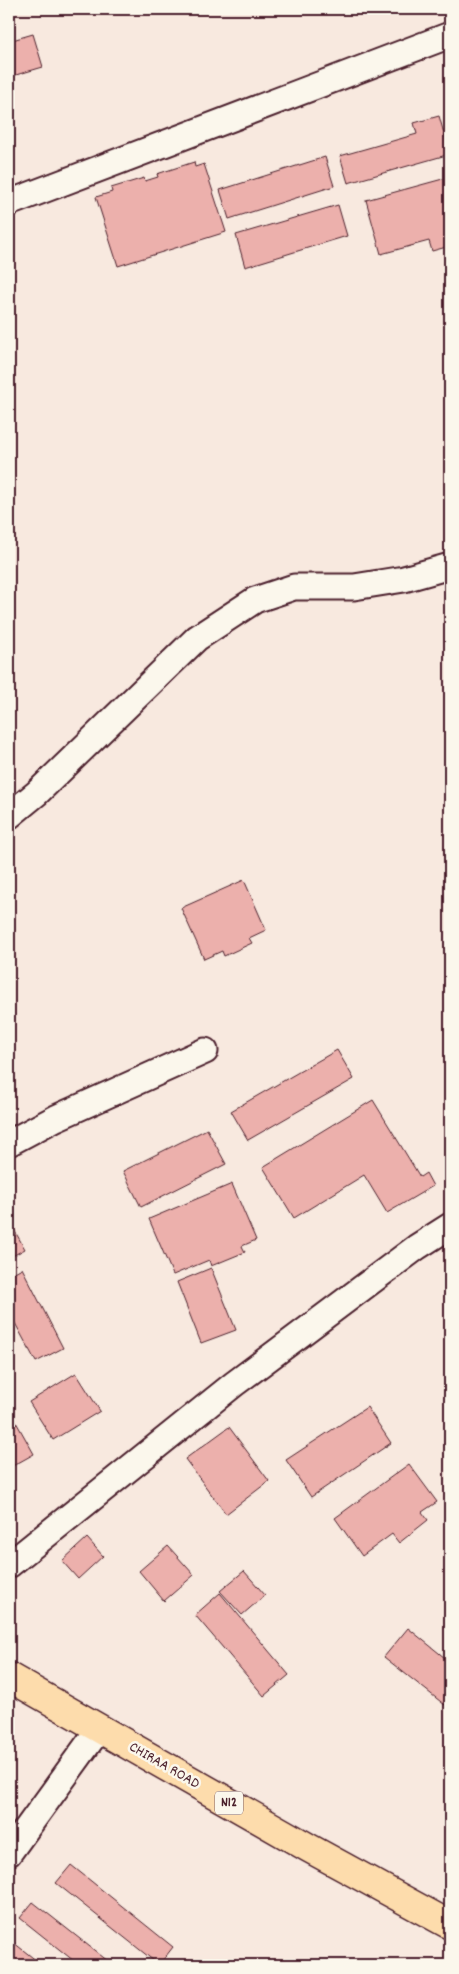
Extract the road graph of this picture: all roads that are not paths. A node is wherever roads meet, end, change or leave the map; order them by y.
1 (450, 35) edge
2 (9, 203) edge
3 (450, 566) edge
4 (9, 816) edge
5 (205, 1051) dead end
6 (9, 1143) edge
7 (450, 1226) edge
8 (9, 1565) edge
9 (9, 1678) edge
10 (99, 1729) junction
11 (9, 1853) edge
12 (450, 1925) edge

1 - 2 street
3 - 4 street
5 - 6 street
7 - 8 street
9 - 10 highway, CHIRAA ROAD / N12
10 - 11 street
10 - 12 highway, CHIRAA ROAD / N12

